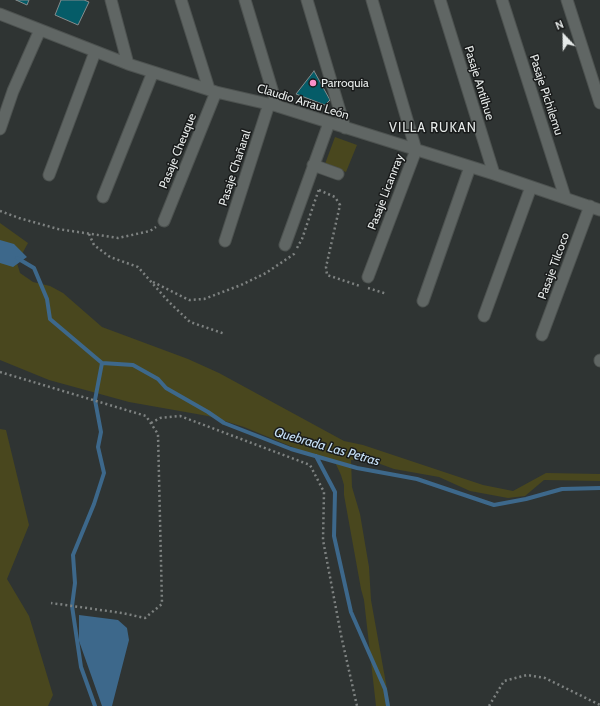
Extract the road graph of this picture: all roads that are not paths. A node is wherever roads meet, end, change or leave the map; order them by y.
1 (110, 0) edge
2 (181, 0) edge
3 (245, 0) edge
4 (307, 0) edge
5 (372, 0) edge
6 (440, 0) edge
7 (502, 0) edge
8 (567, 0) edge
9 (0, 14) edge
10 (40, 30) junction
11 (95, 52) junction
12 (128, 64) junction
13 (153, 72) junction
14 (213, 90) junction
15 (600, 103) edge
16 (273, 105) junction
17 (329, 122) junction
18 (345, 128) junction
19 (0, 129) edge
20 (416, 150) junction
21 (313, 165) junction
22 (470, 167) junction
23 (48, 174) dead end
24 (338, 174) dead end
25 (494, 174) junction
26 (530, 186) junction
27 (565, 197) junction
28 (103, 198) dead end
29 (595, 208) edge
30 (164, 221) road end
31 (225, 241) dead end
32 (285, 244) dead end
33 (368, 277) dead end
34 (424, 301) dead end
35 (484, 316) dead end
36 (542, 335) dead end

1 - 12 street
2 - 14 street
3 - 16 street
4 - 18 street
5 - 20 street, Pasaje Licanrray
6 - 25 street, Pasaje Antilhue
7 - 27 street, Pasaje Pichilemu
8 - 15 street
9 - 10 street, Claudio Arrau León
10 - 11 street, Claudio Arrau León
10 - 19 street
11 - 12 street, Claudio Arrau León
11 - 23 street
12 - 13 street, Claudio Arrau León
13 - 14 street, Claudio Arrau León
13 - 28 street
14 - 16 street, Claudio Arrau León
14 - 30 street, Pasaje Cheuque
16 - 17 street, Claudio Arrau León
16 - 31 street, Pasaje Chañaral
17 - 18 street, Claudio Arrau León
17 - 21 street
18 - 20 street, Claudio Arrau León
20 - 22 street, Claudio Arrau León
20 - 33 street, Pasaje Licanrray
21 - 24 street
21 - 32 street
22 - 25 street, Claudio Arrau León
22 - 34 street
25 - 26 street, Claudio Arrau León
26 - 27 street, Claudio Arrau León
26 - 35 street
27 - 29 street, Claudio Arrau León
29 - 36 street, Pasaje Tilcoco

